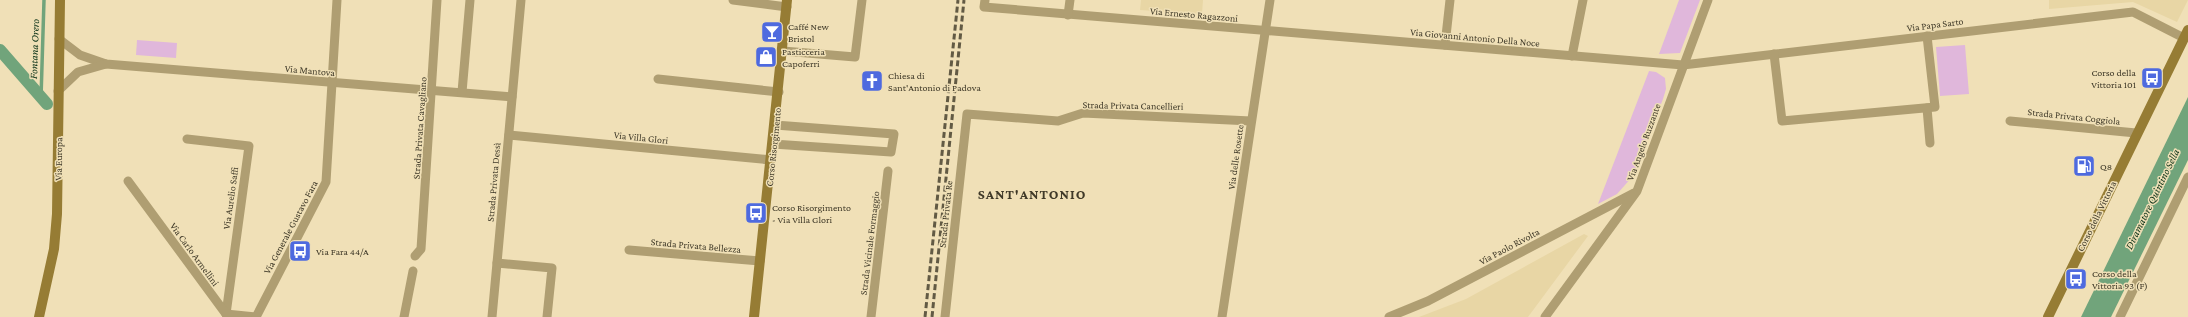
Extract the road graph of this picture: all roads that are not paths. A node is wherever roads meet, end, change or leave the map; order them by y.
1 (60, 0) edge
2 (337, 0) edge
3 (437, 0) edge
4 (470, 0) edge
5 (521, 0) edge
6 (733, 0) edge
7 (862, 0) edge
8 (984, 0) edge
9 (1070, 0) edge
10 (1270, 0) edge
11 (1450, 0) edge
12 (1583, 0) edge
13 (1708, 0) edge
14 (787, 4) edge
15 (1068, 15) junction
16 (1266, 32) junction
17 (2186, 34) edge
18 (1927, 36) junction
19 (59, 39) junction
20 (1445, 45) junction
21 (783, 51) junction
22 (1774, 54) junction
23 (1572, 56) junction
24 (106, 64) junction
25 (1683, 65) junction
26 (658, 79) dead end
27 (332, 83) junction
28 (433, 90) junction
29 (58, 91) junction
30 (462, 92) junction
31 (779, 92) junction
32 (512, 97) junction
33 (1927, 108) junction
34 (966, 114) joint
35 (1251, 121) junction
36 (2010, 121) dead end
37 (775, 125) junction
38 (2136, 134) junction
39 (509, 135) junction
40 (187, 139) dead end
41 (1930, 143) dead end
42 (773, 144) junction
43 (771, 160) junction
44 (888, 171) dead end
45 (2188, 177) edge
46 (128, 181) dead end
47 (1637, 191) junction
48 (629, 250) dead end
49 (415, 256) dead end
50 (760, 261) junction
51 (497, 262) junction
52 (413, 271) dead end
53 (226, 314) junction
54 (40, 317) edge
55 (256, 317) edge
56 (404, 317) edge
57 (492, 317) edge
58 (547, 317) edge
59 (754, 317) edge
60 (871, 317) edge
61 (945, 317) edge
62 (1222, 317) edge
63 (1389, 317) edge
64 (1545, 317) edge
65 (2048, 317) edge
66 (2120, 317) edge

1 - 19 main road, Via Europa
2 - 27 street, Via Generale Gustavo Fara
3 - 28 street, Strada Privata Cavagliano
4 - 30 street
5 - 32 street, Strada Privata Dessì
6 - 14 street
7 - 21 street
8 - 15 street, Via Ernesto Ragazzoni
9 - 15 street
10 - 16 street, Via delle Rosette
11 - 20 street
12 - 23 street
13 - 25 street, Via Angelo Ruzzante
14 - 21 main road, Corso Risorgimento
15 - 16 street, Via Ernesto Ragazzoni
16 - 20 street, Via Giovanni Antonio Della Noce
16 - 35 street, Via delle Rosette
17 - 18 street, Via Papa Sarto
17 - 38 main road, Corso della Vittoria
18 - 22 street, Via Papa Sarto
18 - 33 street
19 - 24 street, Via Mantova
19 - 29 main road, Via Europa
20 - 23 street, Via Giovanni Antonio Della Noce
21 - 31 main road, Corso Risorgimento
22 - 25 street, Via Papa Sarto
22 - 33 street
23 - 25 street, Via Giovanni Antonio Della Noce
24 - 27 street, Via Mantova
24 - 29 street, Via Mantova
25 - 47 street, Via Angelo Ruzzante
26 - 31 street
27 - 28 street, Via Mantova
27 - 55 street, Via Generale Gustavo Fara
28 - 30 street, Via Mantova
28 - 49 street, Strada Privata Cavagliano
29 - 54 main road, Via Europa
30 - 32 street, Via Mantova
31 - 37 main road, Corso Risorgimento
32 - 39 street, Strada Privata Dessì
33 - 41 street
34 - 35 street, Strada Privata Cancellieri
34 - 61 street, Strada Privata Re
35 - 62 street, Via delle Rosette
36 - 38 street, Strada Privata Coggiola
37 - 42 main road, Corso Risorgimento
37 - 42 street
38 - 65 main road, Corso della Vittoria
39 - 43 street, Via Villa Glori
39 - 51 street, Strada Privata Dessì
40 - 53 street, Via Aurelio Saffi
42 - 43 main road, Corso Risorgimento
43 - 50 main road, Corso Risorgimento
44 - 60 street, Strada Vicinale Formaggio
45 - 66 street
46 - 53 street, Via Carlo Armellini
47 - 63 street, Via Paolo Rivolta
47 - 64 street, Via Angelo Ruzzante
48 - 50 street, Strada Privata Bellezza
50 - 59 main road, Corso Risorgimento
51 - 57 street, Strada Privata Dessì
51 - 58 street
52 - 56 street
53 - 55 street

